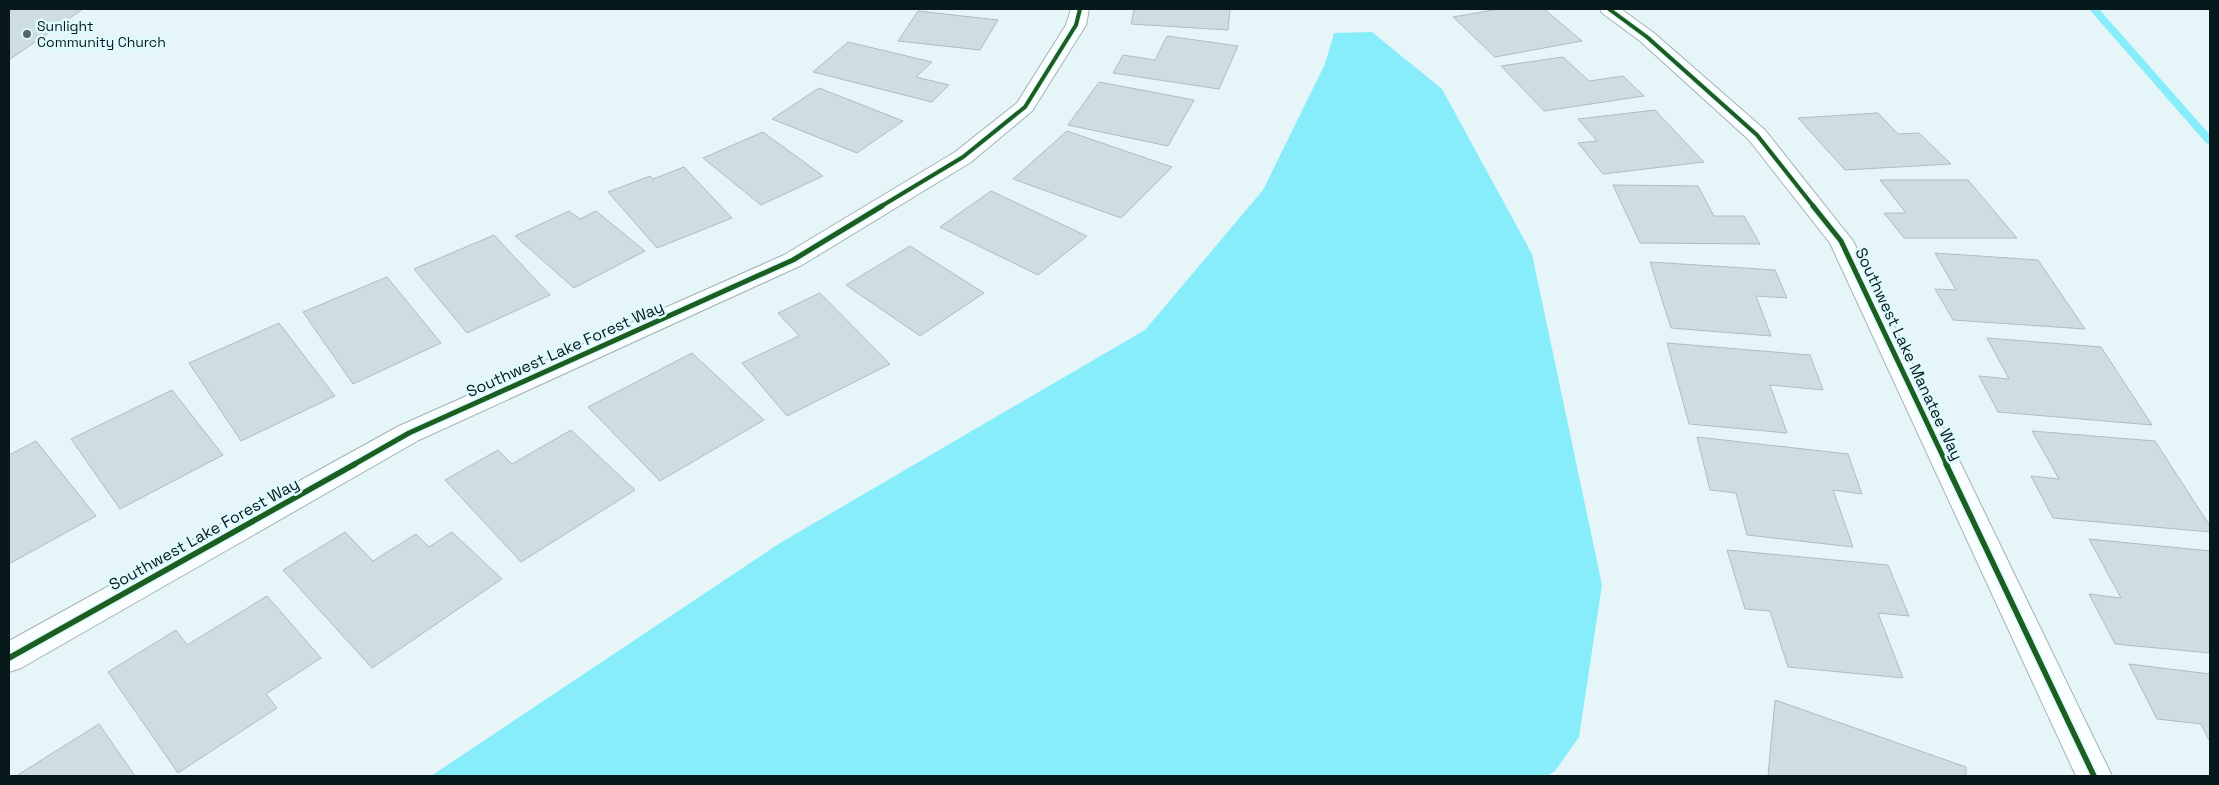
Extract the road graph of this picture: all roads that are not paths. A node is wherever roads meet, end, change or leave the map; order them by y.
1 (1080, 9) edge
2 (1609, 9) edge
3 (9, 658) edge
4 (2094, 776) edge

1 - 3 street, Southwest Lake Forest Way
2 - 4 street, Southwest Lake Manatee Way

